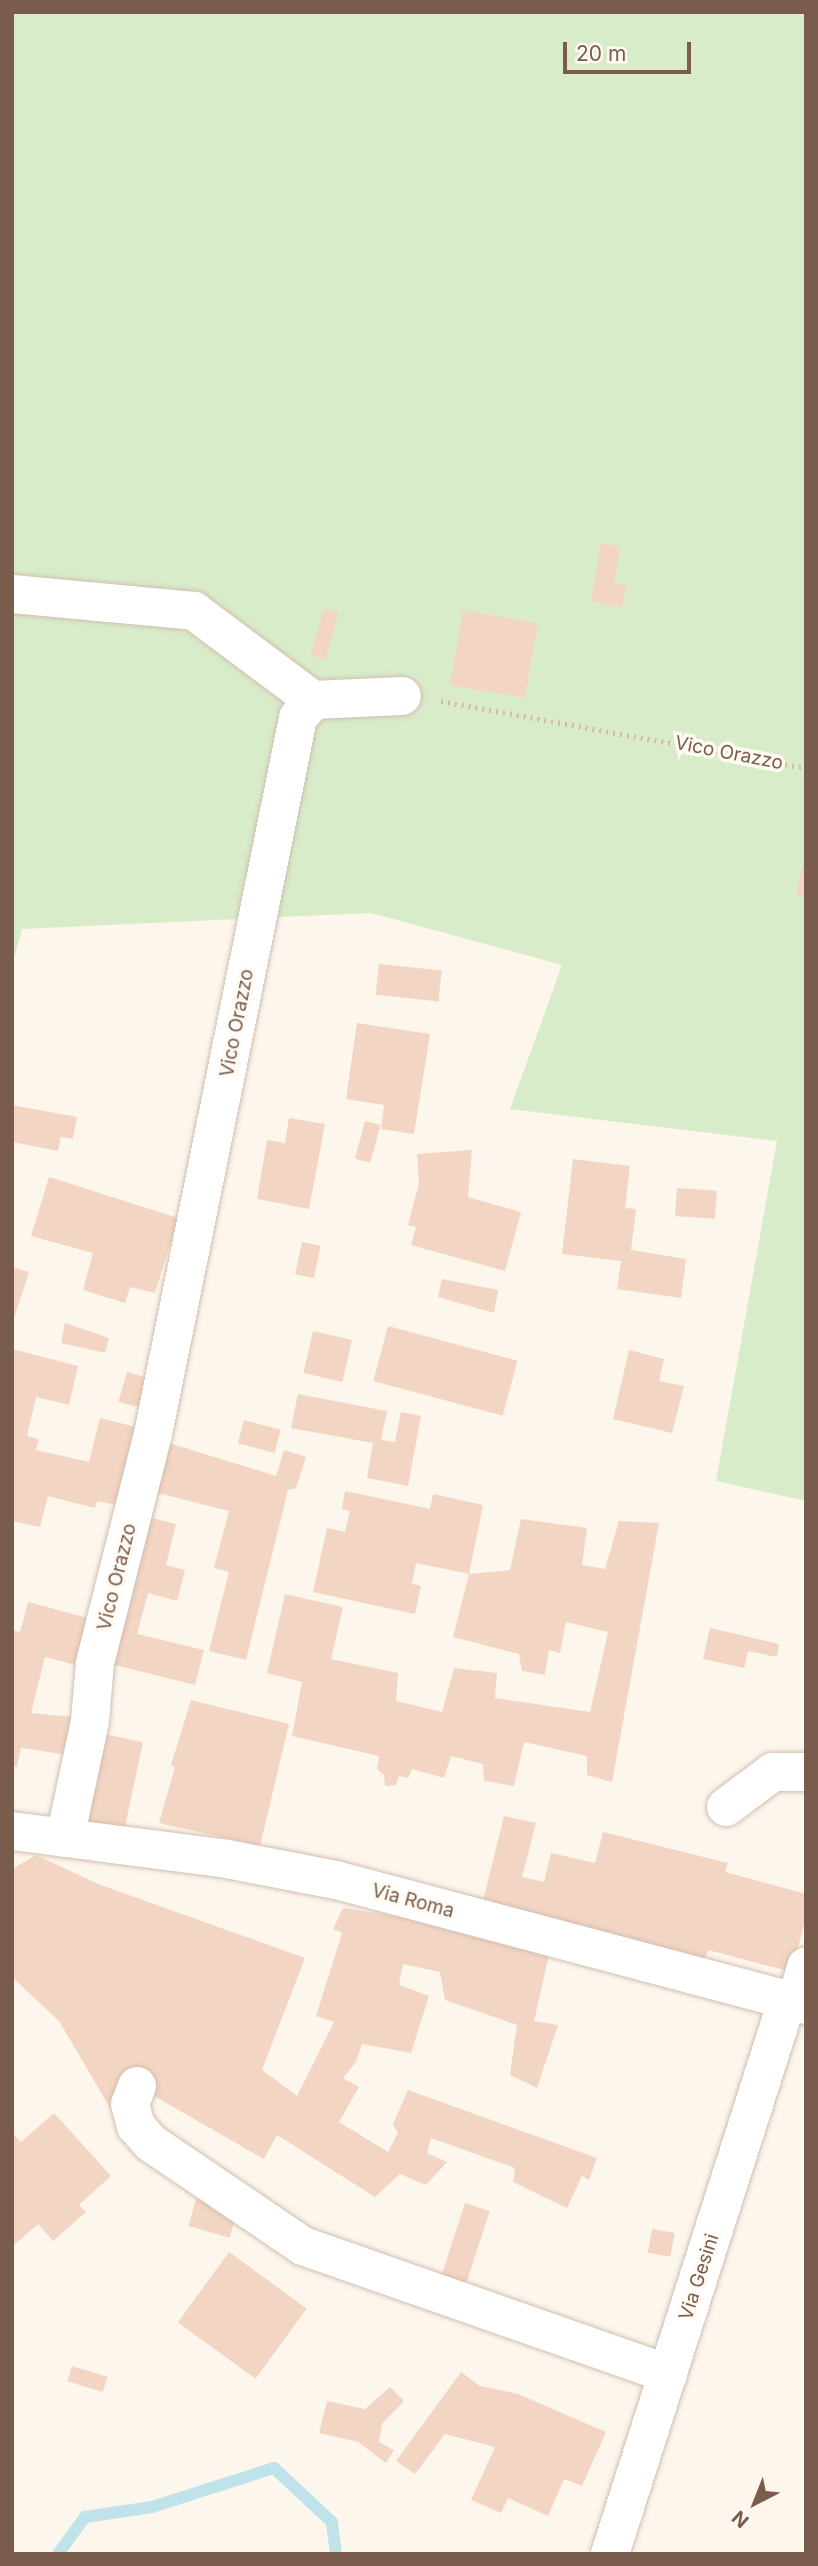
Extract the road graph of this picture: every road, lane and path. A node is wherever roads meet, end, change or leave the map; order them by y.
1 (12, 594) edge
2 (402, 696) joint
3 (313, 700) junction
4 (806, 768) edge
5 (806, 1772) edge
6 (726, 1807) dead end
7 (12, 1831) edge
8 (65, 1838) junction
9 (806, 1966) edge
10 (796, 2003) edge
11 (137, 2085) dead end
12 (668, 2374) junction
13 (610, 2554) edge

1 - 3 street
2 - 3 street
2 - 4 path, Vico Orazzo
3 - 8 street, Vico Orazzo
5 - 6 street
7 - 8 street, Via Roma
8 - 10 street, Via Roma
9 - 10 street, Via Gesini
10 - 12 street, Via Gesini
11 - 12 street
12 - 13 street, Via Gesini

